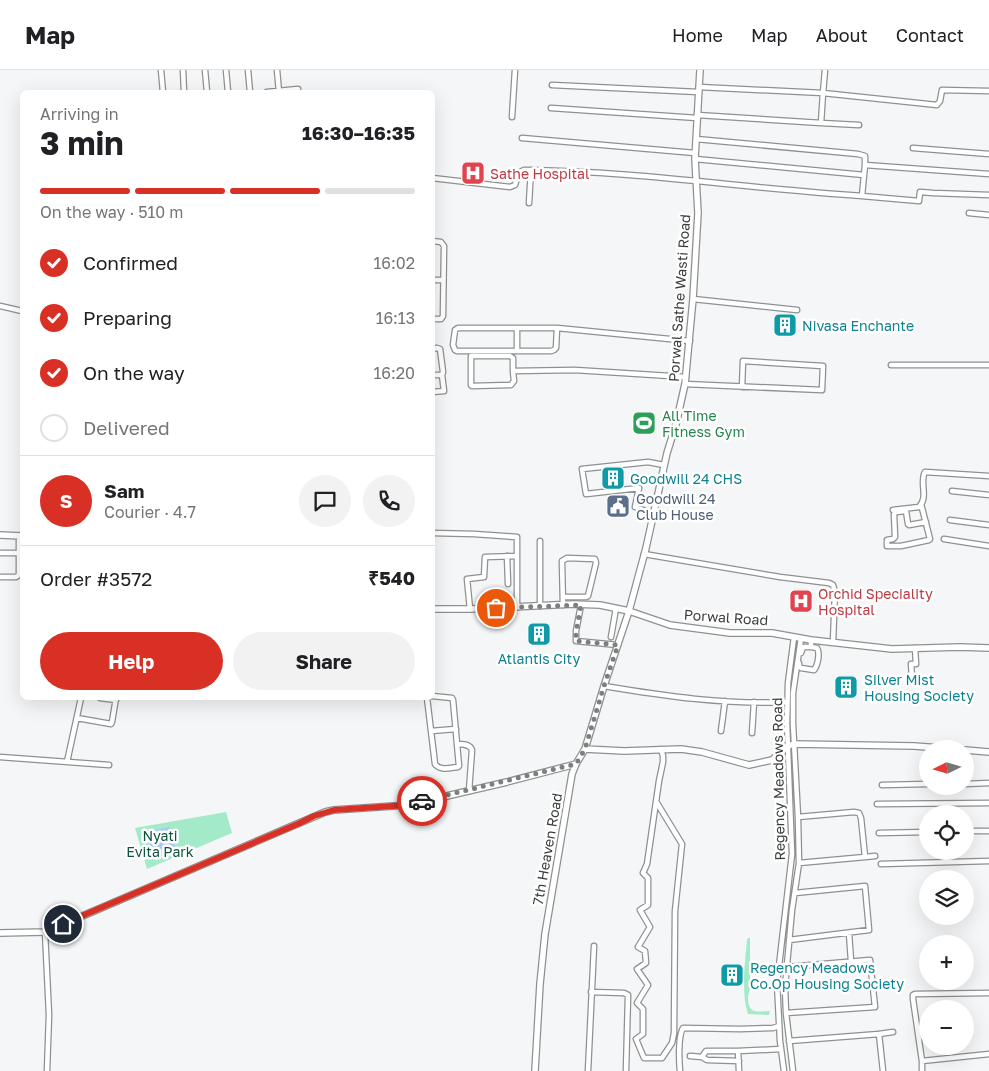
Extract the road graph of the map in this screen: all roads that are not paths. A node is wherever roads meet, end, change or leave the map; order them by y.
1 (161, 70) edge
2 (183, 70) edge
3 (205, 70) edge
4 (226, 70) edge
5 (248, 70) edge
6 (277, 70) edge
7 (515, 70) edge
8 (700, 70) edge
9 (825, 70) edge
10 (552, 85) dead end
11 (298, 89) dead end
12 (698, 89) junction
13 (163, 90) edge
14 (184, 90) edge
15 (207, 90) edge
16 (228, 90) edge
17 (250, 90) edge
18 (279, 90) edge
19 (292, 90) edge
20 (989, 91) edge
21 (823, 93) junction
22 (550, 108) dead end
23 (512, 116) dead end
24 (697, 116) junction
25 (822, 123) junction
26 (859, 124) dead end
27 (522, 138) dead end
28 (696, 140) junction
29 (913, 148) dead end
30 (989, 154) edge
31 (695, 156) junction
32 (865, 165) junction
33 (531, 170) junction
34 (989, 174) edge
35 (864, 175) junction
36 (435, 178) edge
37 (696, 182) junction
38 (989, 195) edge
39 (862, 196) junction
40 (529, 203) dead end
41 (968, 213) dead end
42 (989, 215) edge
43 (435, 241) edge
44 (435, 280) edge
45 (443, 280) junction
46 (693, 299) junction
47 (0, 306) edge
48 (797, 310) dead end
49 (20, 311) edge
50 (435, 320) edge
51 (517, 328) junction
52 (557, 328) junction
53 (690, 341) junction
54 (435, 348) edge
55 (517, 351) junction
56 (891, 365) dead end
57 (989, 365) edge
58 (513, 371) junction
59 (435, 375) edge
60 (442, 375) junction
61 (686, 377) junction
62 (686, 384) junction
63 (742, 387) junction
64 (435, 392) edge
65 (664, 465) junction
66 (989, 476) edge
67 (952, 491) dead end
68 (989, 494) edge
69 (921, 504) junction
70 (894, 510) dead end
71 (654, 514) junction
72 (950, 520) dead end
73 (926, 522) junction
74 (989, 525) edge
75 (435, 533) edge
76 (0, 535) edge
77 (20, 538) edge
78 (944, 538) dead end
79 (540, 540) dead end
80 (20, 546) edge
81 (989, 546) edge
82 (0, 553) edge
83 (19, 553) junction
84 (644, 554) junction
85 (507, 556) junction
86 (517, 556) junction
87 (0, 577) edge
88 (508, 584) dead end
89 (563, 597) junction
90 (563, 605) junction
91 (581, 605) junction
92 (540, 606) junction
93 (517, 607) junction
94 (616, 608) junction
95 (435, 609) edge
96 (470, 609) junction
97 (629, 611) junction
98 (610, 637) dead end
99 (797, 637) junction
100 (812, 640) junction
101 (833, 642) junction
102 (618, 645) junction
103 (811, 647) junction
104 (915, 648) junction
105 (989, 648) edge
106 (912, 677) dead end
107 (604, 686) junction
108 (435, 696) edge
109 (82, 700) edge
110 (116, 700) edge
111 (427, 700) edge
112 (724, 700) junction
113 (754, 702) junction
114 (787, 702) junction
115 (77, 718) junction
116 (456, 729) junction
117 (431, 731) junction
118 (721, 731) dead end
119 (752, 733) dead end
120 (457, 744) junction
121 (791, 745) junction
122 (919, 746) edge
123 (585, 749) junction
124 (661, 750) junction
125 (974, 751) edge
126 (989, 752) edge
127 (0, 757) edge
128 (68, 762) junction
129 (576, 764) junction
130 (109, 765) dead end
131 (989, 783) edge
132 (919, 784) edge
133 (974, 784) edge
134 (882, 785) dead end
135 (469, 791) junction
136 (657, 803) junction
137 (989, 803) edge
138 (877, 804) dead end
139 (798, 817) junction
140 (974, 831) edge
141 (989, 831) edge
142 (919, 832) edge
143 (879, 833) dead end
144 (875, 856) dead end
145 (865, 857) junction
146 (989, 861) edge
147 (799, 863) junction
148 (881, 864) dead end
149 (795, 893) junction
150 (45, 932) junction
151 (0, 933) edge
152 (849, 933) junction
153 (789, 940) junction
154 (594, 946) dead end
155 (851, 961) junction
156 (787, 967) junction
157 (591, 992) junction
158 (989, 993) edge
159 (786, 1013) junction
160 (779, 1026) junction
161 (893, 1032) dead end
162 (879, 1034) junction
163 (789, 1041) junction
164 (781, 1048) junction
165 (738, 1051) junction
166 (989, 1054) edge
167 (690, 1056) dead end
168 (702, 1057) junction
169 (738, 1061) junction
170 (922, 1061) junction
171 (47, 1071) edge
172 (535, 1071) edge
173 (588, 1071) edge
174 (626, 1071) edge
175 (680, 1071) edge
176 (739, 1071) edge
177 (784, 1071) edge
178 (793, 1071) edge
179 (883, 1071) edge
180 (922, 1071) edge

1 - 13 street
2 - 14 street
3 - 15 street
4 - 16 street
5 - 17 street
6 - 18 street
7 - 23 street
8 - 12 street, Porwal Sathe Wasti Road
9 - 21 street
10 - 12 street
11 - 19 street
12 - 21 street
12 - 24 street, Porwal Sathe Wasti Road
20 - 21 street
21 - 25 street
22 - 24 street
24 - 25 street
24 - 28 street, Porwal Sathe Wasti Road
25 - 26 street
27 - 31 street
28 - 31 street, Porwal Sathe Wasti Road
28 - 32 street
29 - 30 street
31 - 35 street
31 - 37 street, Porwal Sathe Wasti Road
32 - 34 street
32 - 35 street
33 - 36 street
33 - 37 street
33 - 40 street
35 - 39 street
37 - 39 street
37 - 46 street, Porwal Sathe Wasti Road
38 - 39 street
41 - 42 street
43 - 45 street
44 - 45 street
45 - 50 street
46 - 48 street
46 - 53 street, Porwal Sathe Wasti Road
47 - 49 street
51 - 52 street
51 - 55 street
51 - 55 street
52 - 53 street
52 - 55 street
53 - 61 street, Porwal Sathe Wasti Road
54 - 60 street
56 - 57 street
58 - 58 street
58 - 61 street
59 - 60 street
60 - 64 street
61 - 62 street, Porwal Sathe Wasti Road
62 - 63 street
62 - 65 street, Porwal Sathe Wasti Road
63 - 63 street
65 - 71 street, Porwal Sathe Wasti Road
65 - 71 street
66 - 69 street
67 - 68 street
69 - 70 street
69 - 73 street
71 - 84 street, Porwal Sathe Wasti Road
72 - 74 street
73 - 73 street
75 - 86 street
76 - 77 street
78 - 81 street
79 - 92 street
80 - 83 street
82 - 83 street
83 - 87 street
84 - 97 street, Porwal Sathe Wasti Road
84 - 101 street
85 - 86 street
85 - 88 street
85 - 96 street
86 - 93 street
89 - 89 street
89 - 90 street
90 - 91 street, Porwal Road
90 - 92 street, Porwal Road
91 - 94 street, Porwal Road
91 - 102 street
92 - 93 street, Porwal Road
93 - 96 street, Porwal Road
94 - 97 street, Porwal Road
94 - 98 street
95 - 96 street, Porwal Road
97 - 99 street, Porwal Road
97 - 102 street, 7th Heaven Road
99 - 100 street, Porwal Road
99 - 114 street, Regency Meadows Road
99 - 121 street
100 - 101 street, Porwal Road
100 - 103 street
101 - 104 street, Porwal Road
102 - 107 street, 7th Heaven Road
103 - 103 street
104 - 105 street, Porwal Road
104 - 106 street
107 - 112 street
107 - 123 street, 7th Heaven Road
108 - 116 street
109 - 115 street
110 - 115 street
111 - 117 street
112 - 113 street
112 - 118 street
113 - 114 street
113 - 119 street
114 - 121 street, Regency Meadows Road
115 - 128 street
116 - 117 street
116 - 120 street
117 - 120 street
120 - 135 street
121 - 122 street
121 - 124 street
121 - 139 street
121 - 160 street, Regency Meadows Road
123 - 124 street
123 - 129 street, 7th Heaven Road
124 - 136 street
125 - 126 street
127 - 128 street
128 - 130 street
129 - 135 street
129 - 172 street, 7th Heaven Road
131 - 133 street
132 - 134 street
135 - 150 street
136 - 136 street
137 - 138 street
139 - 145 street
139 - 147 street
140 - 141 street
142 - 143 street
144 - 145 street
145 - 147 street
146 - 148 street
147 - 149 street
149 - 152 street
149 - 153 street
150 - 151 street
150 - 171 street
152 - 153 street
152 - 155 street
153 - 156 street
154 - 157 street
155 - 156 street
155 - 159 street
156 - 159 street
157 - 173 street
157 - 174 street
158 - 170 street
159 - 163 street
160 - 164 street, Regency Meadows Road
160 - 175 street
161 - 162 street
162 - 163 street
162 - 179 street
163 - 178 street
164 - 165 street
164 - 177 street, Regency Meadows Road
165 - 168 street
165 - 169 street
166 - 170 street
167 - 168 street
168 - 169 street
169 - 176 street
170 - 180 street

